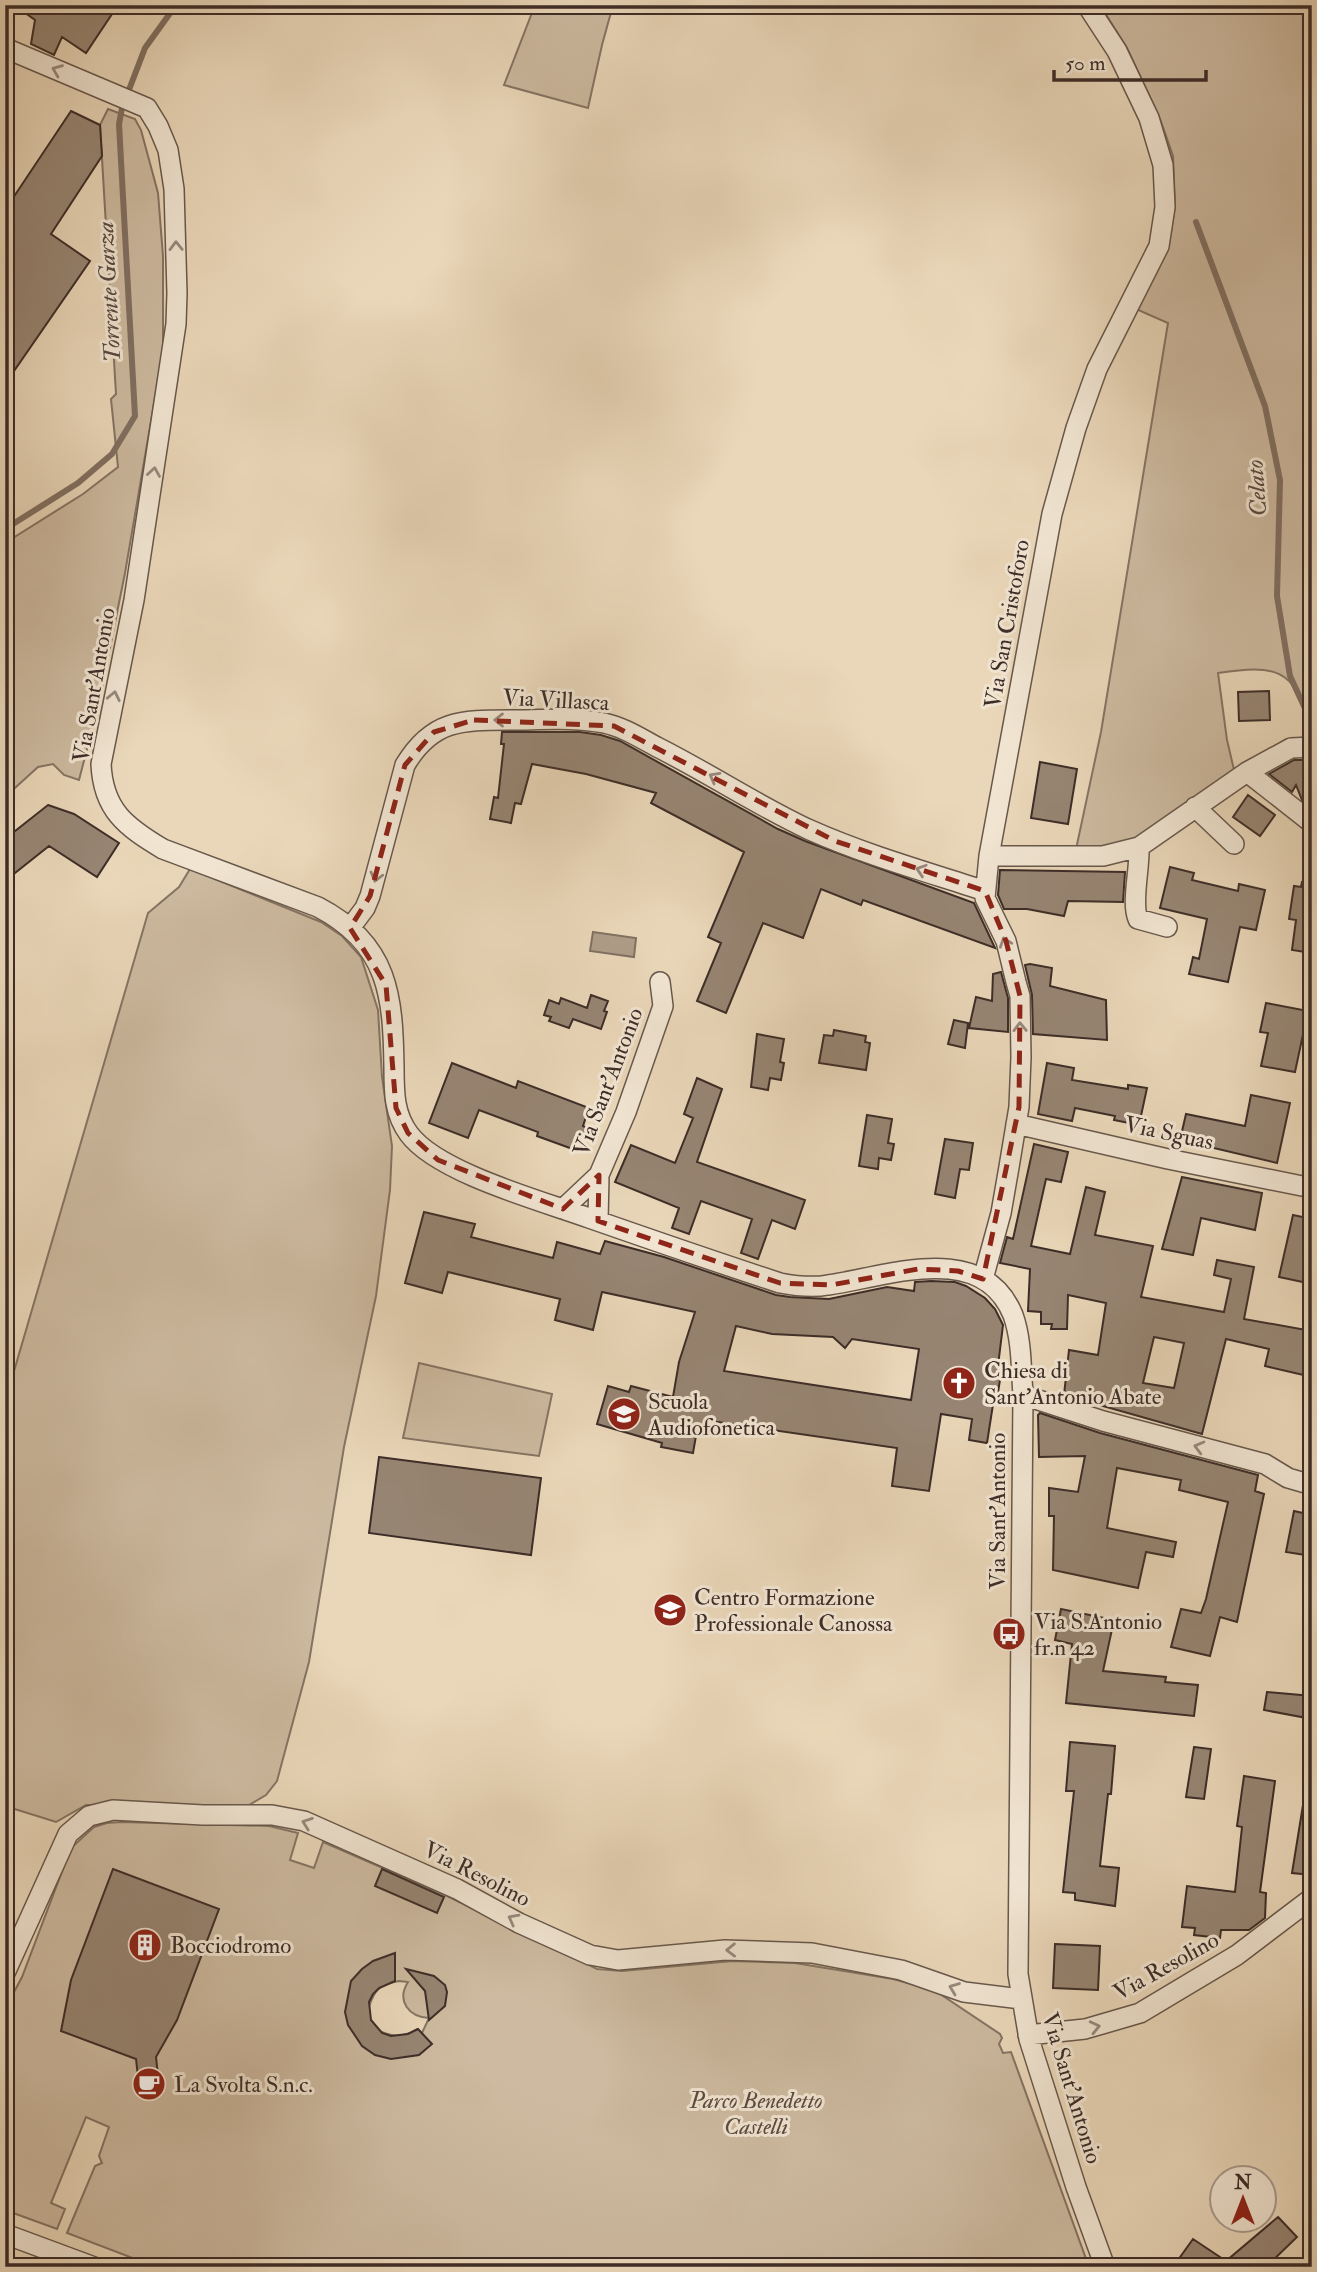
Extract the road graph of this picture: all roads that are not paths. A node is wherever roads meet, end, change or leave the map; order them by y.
1 (1087, 5) edge
2 (5, 48) edge
3 (1309, 752) edge
4 (1247, 772) junction
5 (1195, 807) junction
6 (1312, 823) edge
7 (1234, 844) dead end
8 (1139, 847) junction
9 (989, 856) junction
10 (985, 891) junction
11 (1167, 927) dead end
12 (350, 928) junction
13 (665, 981) dead end
14 (1016, 1124) junction
15 (598, 1175) junction
16 (1312, 1188) edge
17 (563, 1209) junction
18 (598, 1221) junction
19 (983, 1279) junction
20 (1023, 1395) junction
21 (1312, 1485) edge
22 (1312, 1898) edge
23 (5, 1973) edge
24 (1021, 1999) junction
25 (1028, 2035) junction
26 (5, 2234) edge
27 (61, 2261) edge
28 (94, 2267) edge
29 (1105, 2267) edge

1 - 9 street, Via San Cristoforo
12 -> 2 street, Via Sant'Antonio
3 - 4 street
4 - 5 street
4 - 6 street
5 - 7 street
5 - 8 street
8 - 9 street
8 - 11 street
9 - 10 street, Via San Cristoforo
10 -> 12 street, Via Villasca
14 -> 10 street, Via San Cristoforo
12 - 17 street, Via Sant'Antonio
13 - 15 street, Via Sant'Antonio
14 - 16 street, Via Sguas
14 - 19 street, Via San Cristoforo
15 - 17 street, Via Sant'Antonio
15 - 18 street, Via Sant'Antonio
17 - 18 street, Via Sant'Antonio
18 - 19 street, Via Sant'Antonio
19 - 20 street, Via Sant'Antonio
21 -> 20 street
20 - 24 street, Via Sant'Antonio
25 -> 22 street, Via Resolino
24 -> 23 street, Via Resolino
24 - 25 street, Via Sant'Antonio
25 - 29 street, Via Sant'Antonio
26 - 27 street
27 - 28 street

